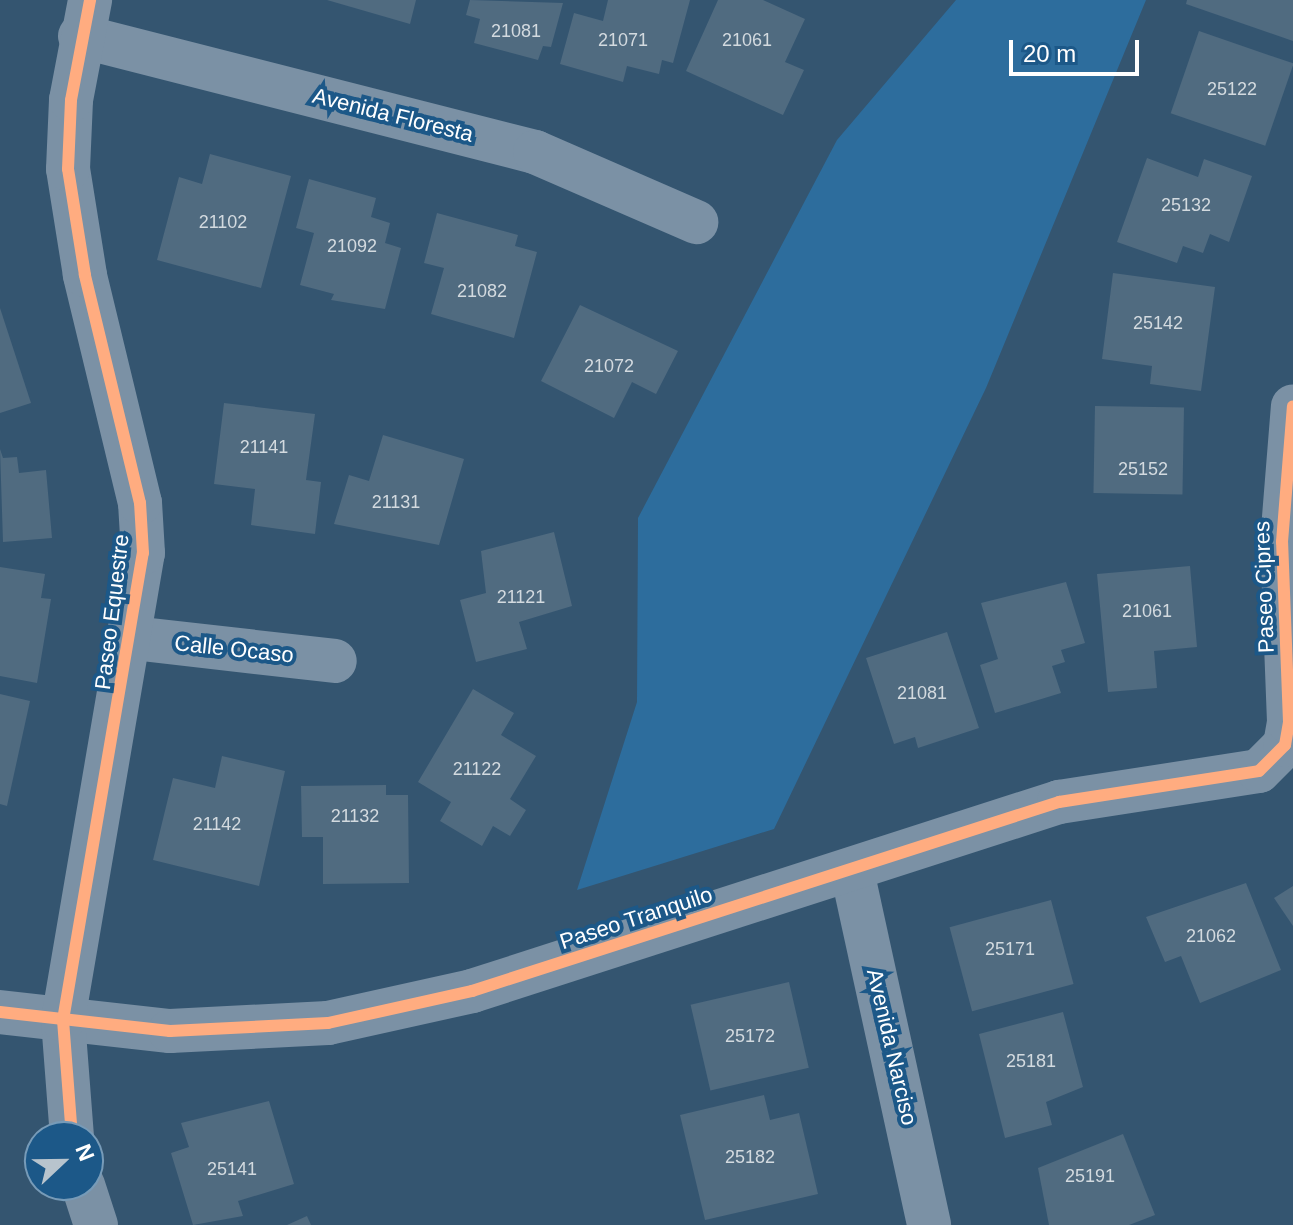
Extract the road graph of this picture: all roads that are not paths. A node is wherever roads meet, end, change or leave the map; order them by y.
1 (85, 18) edge
2 (696, 222) dead end
3 (1293, 406) edge
4 (1288, 463) edge
5 (133, 638) junction
6 (335, 661) dead end
7 (1271, 763) joint
8 (852, 871) junction
9 (0, 1012) edge
10 (63, 1020) junction
11 (71, 1121) edge
12 (88, 1201) edge
13 (96, 1225) edge
14 (929, 1225) edge

1 - 2 street, Avenida Floresta
1 - 5 street, Paseo Equestre
3 - 4 street, Paseo Cipres
4 - 7 street, Paseo Cipres
5 - 6 street, Calle Ocaso
5 - 10 street, Paseo Equestre
7 - 8 street, Paseo Tranquilo
8 - 10 street, Paseo Tranquilo
8 - 14 street, Avenida Narciso
9 - 10 street, Paseo Tranquilo
10 - 11 street, Paseo Equestre
12 - 13 street

